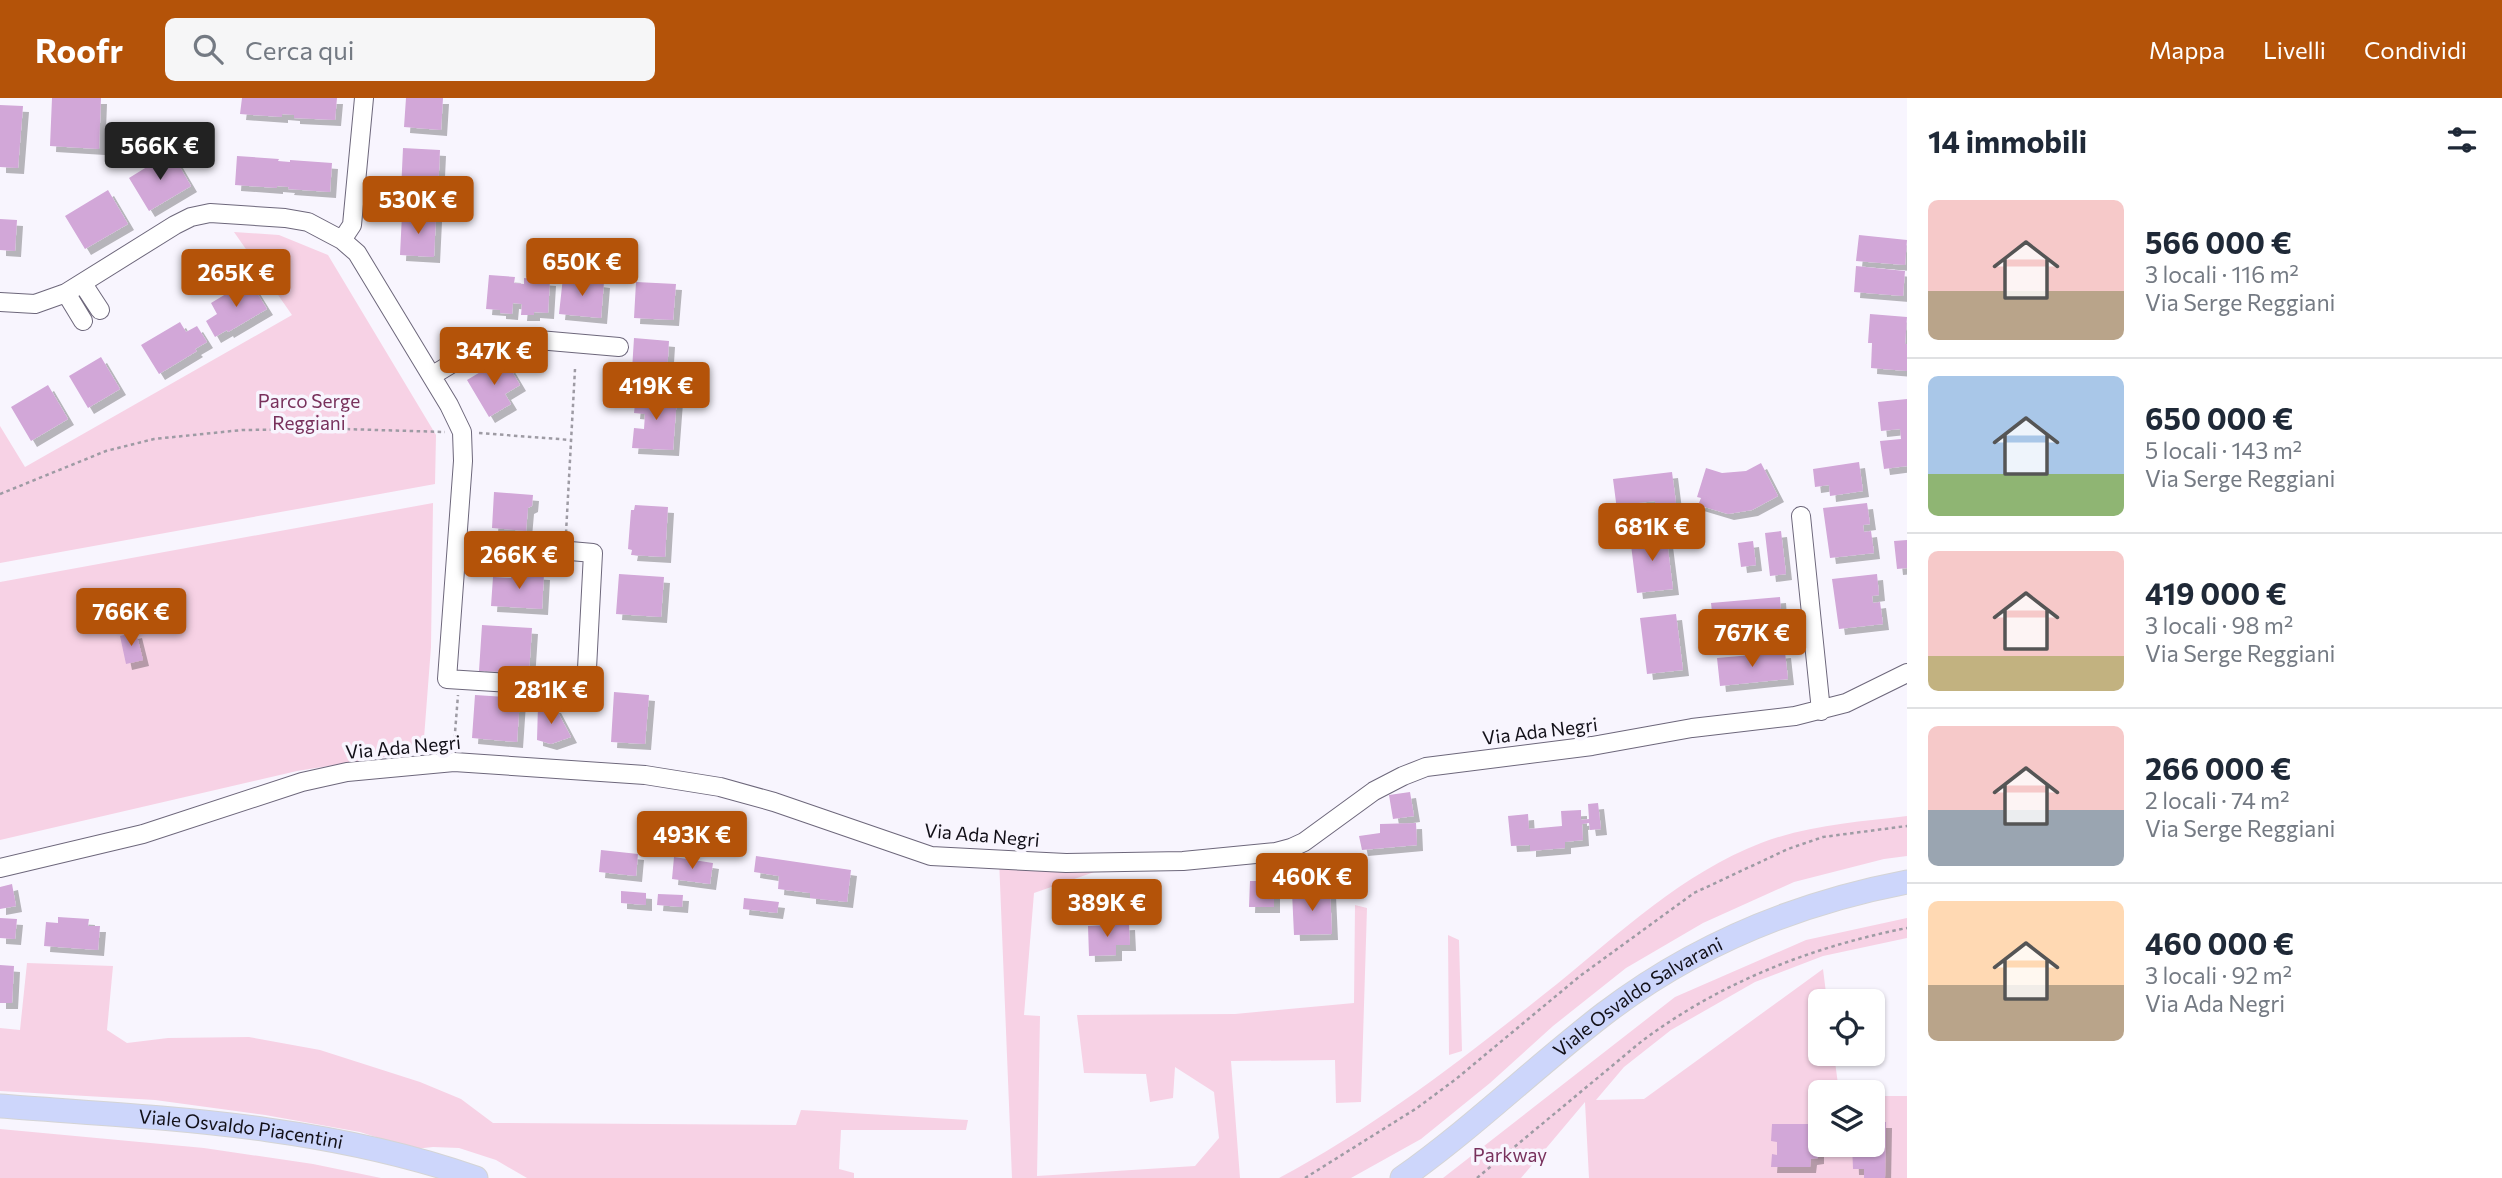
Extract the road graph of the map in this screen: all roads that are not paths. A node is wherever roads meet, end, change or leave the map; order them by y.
1 (364, 98) edge
2 (342, 240) junction
3 (83, 284) junction
4 (66, 293) junction
5 (0, 302) edge
6 (100, 310) dead end
7 (83, 321) dead end
8 (619, 347) dead end
9 (433, 375) junction
10 (1801, 516) dead end
11 (458, 541) junction
12 (1907, 673) edge
13 (1821, 711) junction
14 (0, 867) edge
15 (1907, 882) edge
16 (0, 1106) edge
17 (476, 1178) edge
18 (1402, 1178) edge

1 - 2 street
2 - 3 street
2 - 9 street
3 - 4 street
3 - 6 street
4 - 5 street
4 - 7 street
8 - 9 street
9 - 11 street
10 - 13 street
11 - 11 street
12 - 13 street, Via Ada Negri
13 - 14 street, Via Ada Negri
15 - 18 main road, Viale Osvaldo Salvarani
16 - 17 main road, Viale Osvaldo Piacentini

